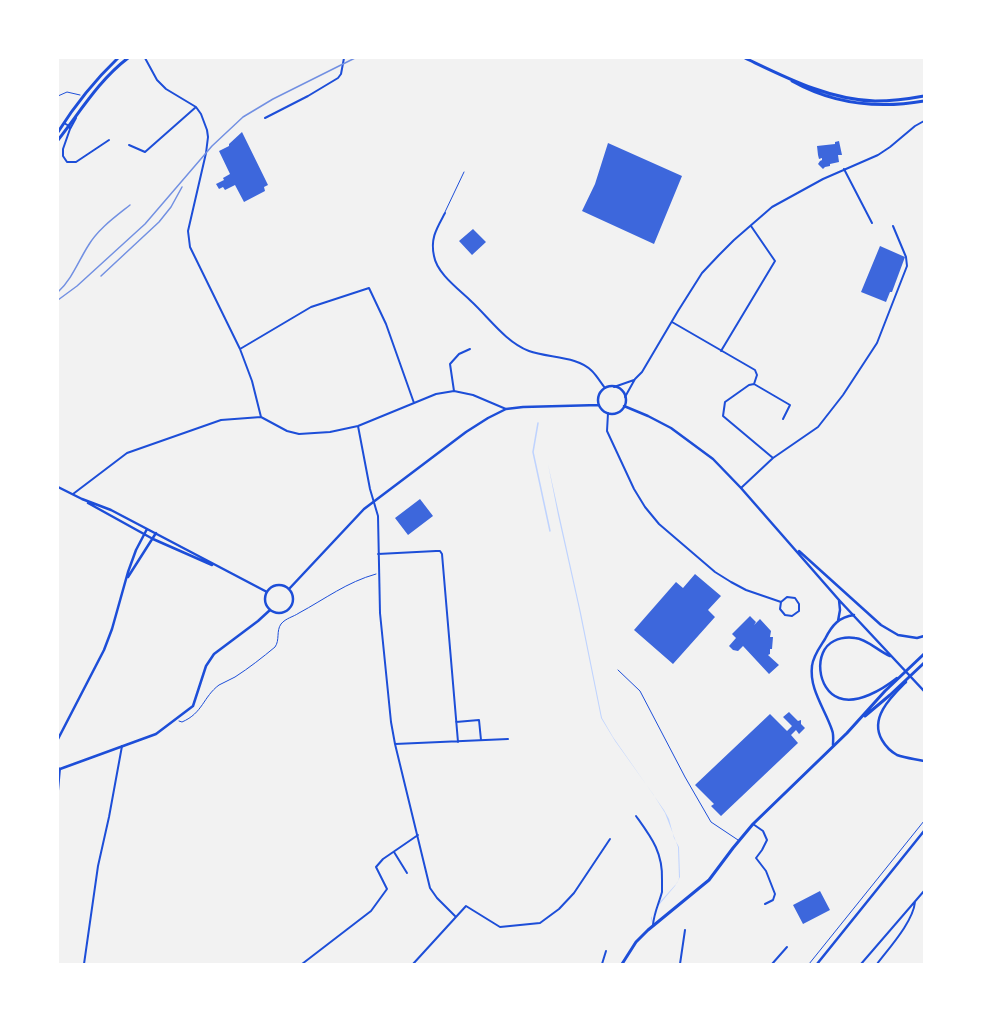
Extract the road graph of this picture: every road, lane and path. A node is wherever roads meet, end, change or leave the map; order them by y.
1 (118, 58) edge
2 (128, 58) edge
3 (145, 58) edge
4 (344, 58) edge
5 (745, 58) edge
6 (783, 76) junction
7 (58, 96) edge
8 (84, 96) junction
9 (924, 96) edge
10 (924, 101) edge
11 (196, 107) junction
12 (265, 118) dead end
13 (924, 121) edge
14 (64, 122) junction
15 (920, 124) junction
16 (924, 124) edge
17 (70, 128) junction
18 (58, 132) edge
19 (58, 140) edge
20 (109, 140) dead end
21 (129, 145) dead end
22 (844, 169) junction
23 (464, 172) dead end
24 (445, 213) joint
25 (872, 223) dead end
26 (751, 226) junction
27 (893, 226) dead end
28 (672, 322) junction
29 (240, 349) junction
30 (470, 349) dead end
31 (721, 351) junction
32 (635, 379) junction
33 (754, 384) junction
34 (614, 387) junction
35 (605, 388) junction
36 (454, 391) junction
37 (625, 397) junction
38 (414, 404) junction
39 (599, 405) junction
40 (624, 406) junction
41 (506, 409) junction
42 (608, 413) junction
43 (261, 417) junction
44 (784, 419) dead end
45 (358, 426) junction
46 (773, 458) junction
47 (58, 486) edge
48 (741, 488) junction
49 (73, 494) junction
50 (82, 499) junction
51 (374, 501) junction
52 (146, 529) junction
53 (144, 534) junction
54 (156, 534) junction
55 (153, 539) junction
56 (790, 543) junction
57 (378, 554) junction
58 (218, 568) junction
59 (378, 574) junction
60 (127, 579) junction
61 (289, 589) junction
62 (267, 592) junction
63 (839, 600) junction
64 (781, 602) junction
65 (270, 610) junction
66 (854, 615) junction
67 (838, 621) junction
68 (924, 636) edge
69 (924, 654) edge
70 (891, 656) junction
71 (916, 662) junction
72 (924, 663) edge
73 (920, 667) junction
74 (618, 670) dead end
75 (924, 691) edge
76 (175, 720) junction
77 (456, 722) junction
78 (857, 722) junction
79 (58, 738) edge
80 (508, 739) dead end
81 (481, 740) junction
82 (458, 742) junction
83 (395, 744) junction
84 (122, 746) junction
85 (833, 746) junction
86 (924, 761) edge
87 (59, 768) edge
88 (58, 791) edge
89 (636, 816) dead end
90 (924, 821) edge
91 (753, 824) junction
92 (924, 831) edge
93 (418, 836) junction
94 (610, 839) dead end
95 (739, 841) junction
96 (394, 852) junction
97 (407, 873) dead end
98 (924, 891) edge
99 (915, 901) junction
100 (765, 904) dead end
101 (456, 917) junction
102 (653, 926) junction
103 (684, 930) dead end
104 (787, 947) dead end
105 (606, 950) dead end
106 (84, 964) edge
107 (302, 964) edge
108 (413, 964) edge
109 (602, 964) edge
110 (622, 964) edge
111 (680, 964) edge
112 (772, 964) edge
113 (809, 964) edge
114 (817, 964) edge
115 (861, 964) edge
116 (877, 964) edge

1 - 8 main road
2 - 17 main road
3 - 11 street
4 - 12 street
5 - 6 main road
6 - 9 main road
6 - 10 main road
7 - 8 path
8 - 14 main road
11 - 21 street
11 - 29 street
13 - 15 street
14 - 17 street
14 - 18 main road
15 - 16 street
15 - 22 street
17 - 19 main road
17 - 20 street
22 - 25 street
22 - 26 street
23 - 24 lane
24 - 35 street
26 - 28 street
26 - 31 street
27 - 46 street
28 - 31 street
28 - 32 street
29 - 38 street
29 - 43 street
30 - 36 street
31 - 33 street
32 - 34 street
32 - 37 street
33 - 44 street
33 - 46 street
34 - 35 street
34 - 37 street
35 - 39 street
36 - 38 street
36 - 41 street
37 - 40 street
38 - 45 street
39 - 41 street
39 - 42 street
40 - 42 street
40 - 48 street
41 - 51 street
42 - 64 street
43 - 45 street
43 - 49 street
45 - 51 street
46 - 48 street
47 - 49 street
48 - 56 street
49 - 50 street
50 - 52 street
50 - 53 street
51 - 57 street
51 - 61 street
52 - 53 street
52 - 54 street
53 - 55 street
53 - 60 street
54 - 55 street
54 - 58 street
55 - 58 street
55 - 60 street
56 - 63 street
56 - 68 street
57 - 59 street
57 - 77 street
58 - 62 street
59 - 76 path
59 - 83 street
60 - 79 street
61 - 62 street
61 - 65 street
62 - 65 street
63 - 66 street
63 - 67 street
64 - 64 street
65 - 76 street
66 - 67 street
66 - 70 street
67 - 85 street
69 - 71 main road
70 - 71 street
70 - 75 street
71 - 78 main road
72 - 73 main road
73 - 78 main road
73 - 86 street
74 - 95 lane
76 - 84 street
77 - 81 street
77 - 82 street
78 - 85 main road
80 - 81 street
81 - 82 street
82 - 83 street
83 - 93 street
84 - 87 street
84 - 106 street
85 - 91 main road
87 - 88 street
89 - 102 street
90 - 113 path
91 - 95 main road
91 - 100 street
92 - 114 street
93 - 96 street
93 - 101 street
94 - 101 street
95 - 102 main road
96 - 97 street
96 - 107 street
98 - 99 street
99 - 115 street
99 - 116 street
101 - 108 street
102 - 110 main road
103 - 111 street
104 - 112 street
105 - 109 street

